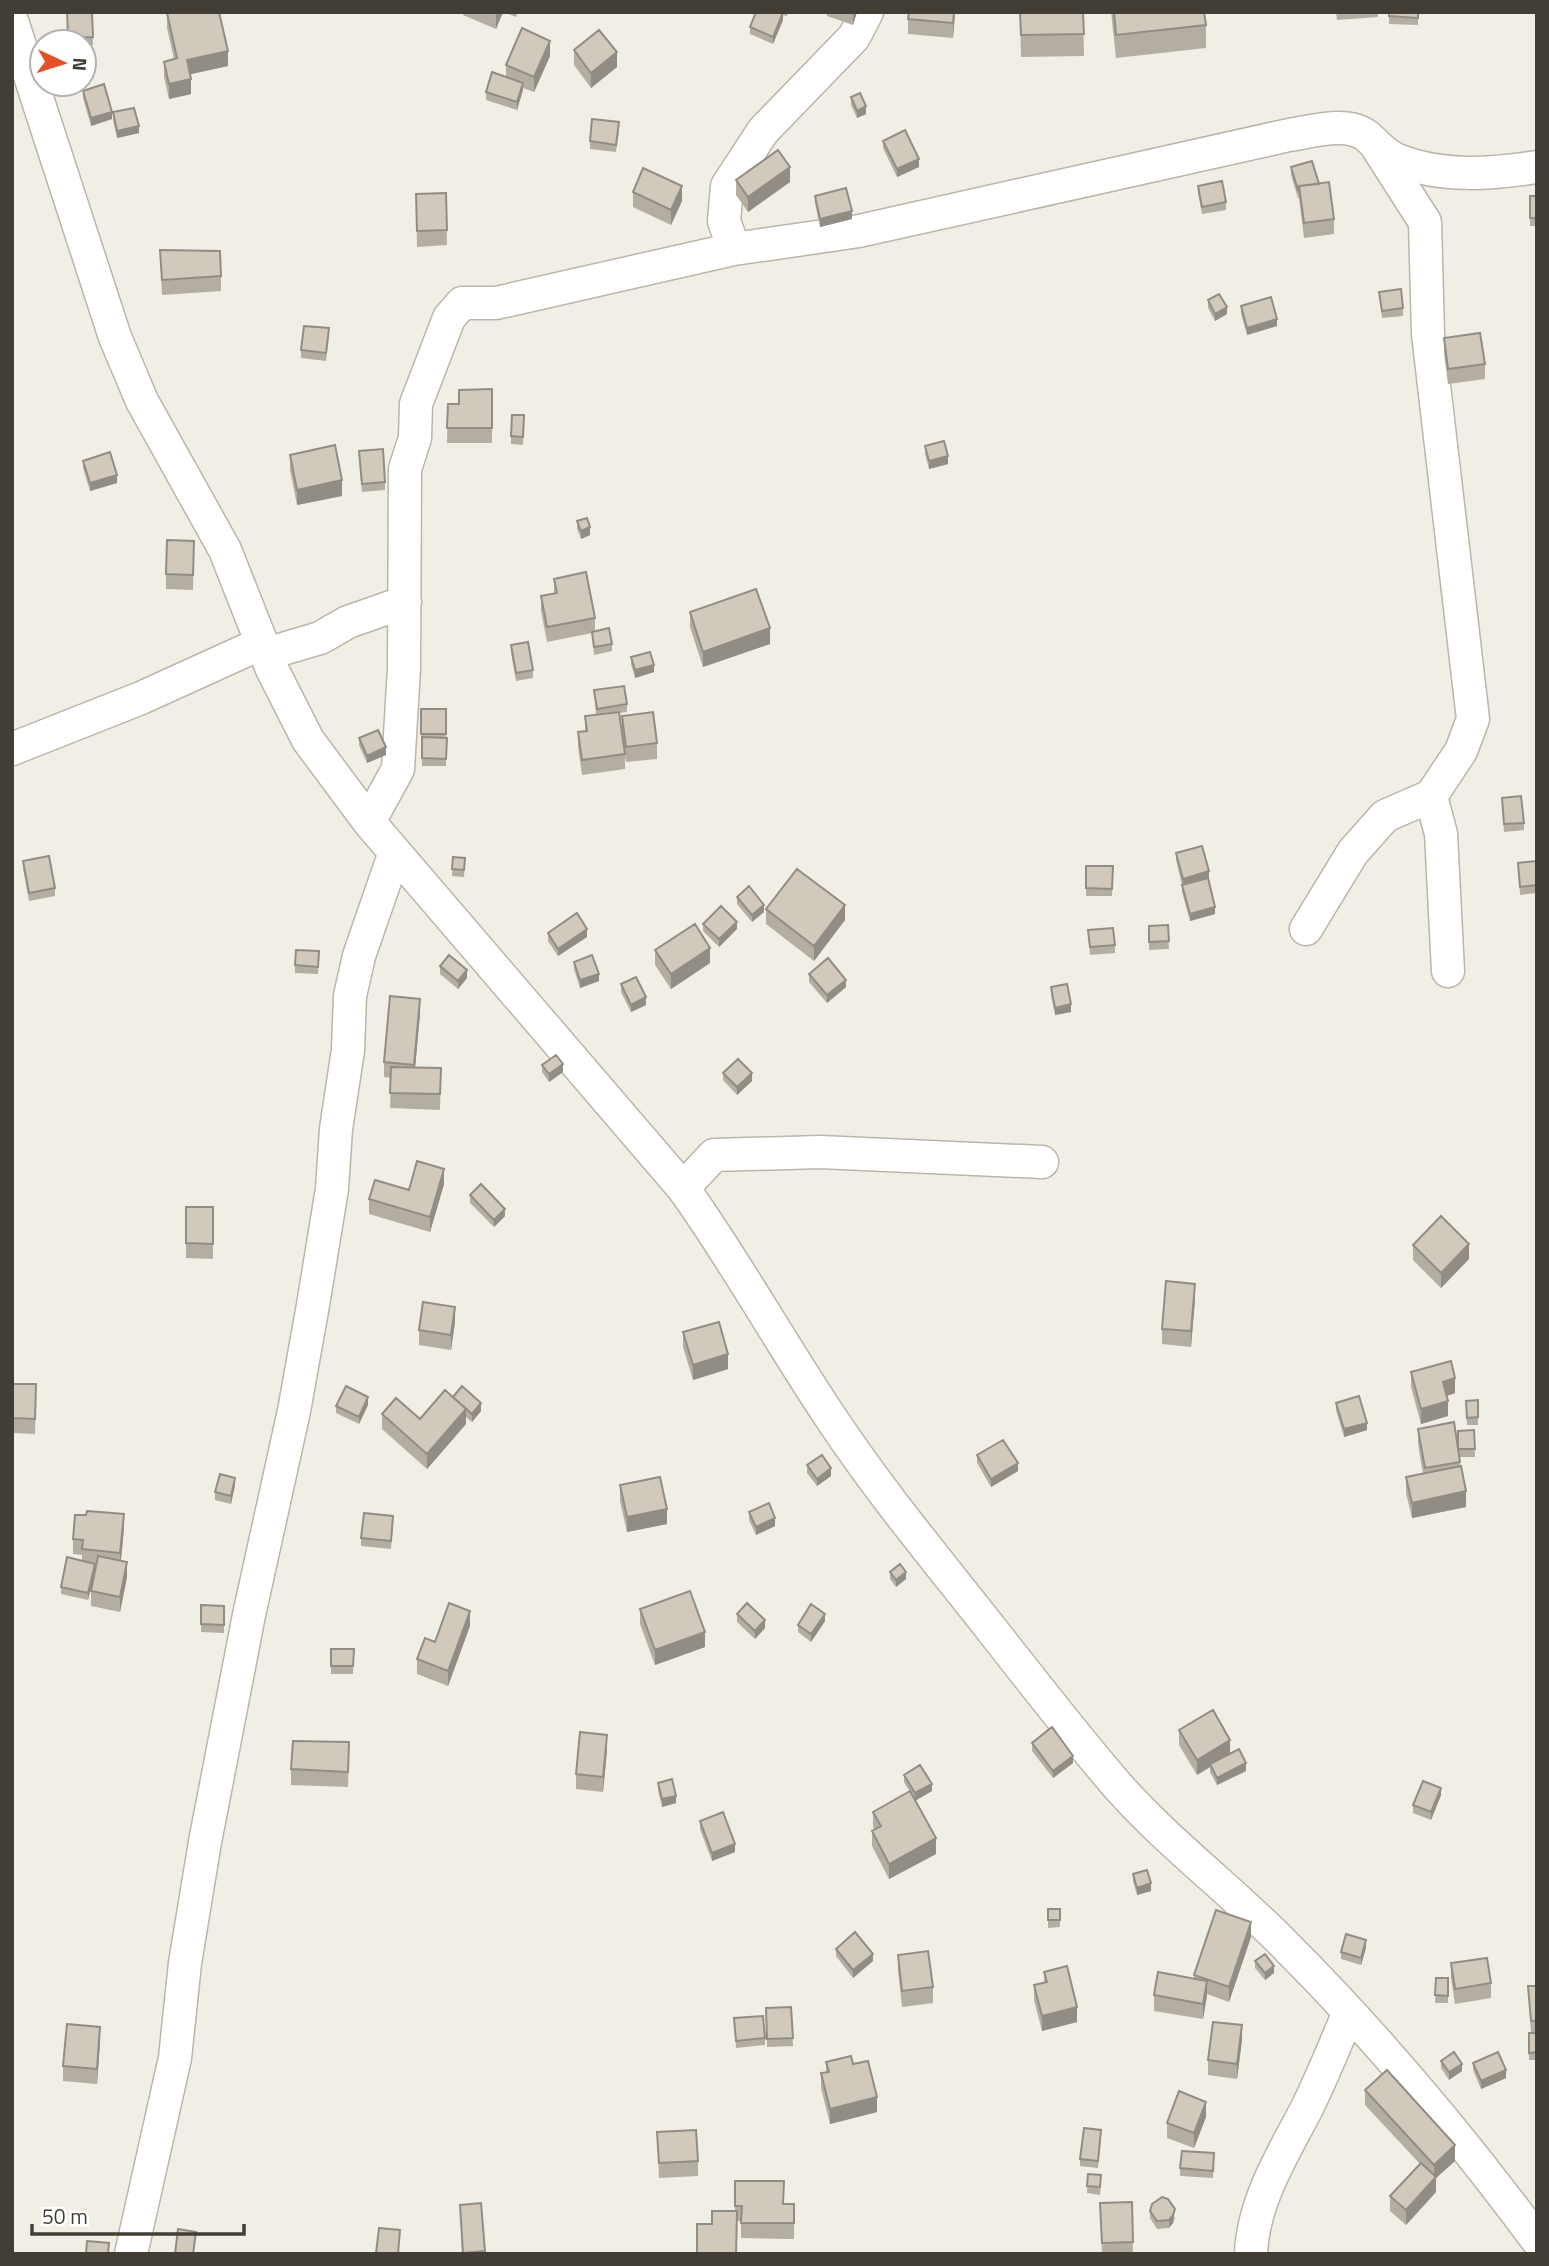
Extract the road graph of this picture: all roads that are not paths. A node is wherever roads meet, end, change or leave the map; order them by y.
1 (867, 12) edge
2 (12, 21) edge
3 (1376, 146) junction
4 (1537, 167) edge
5 (734, 249) junction
6 (405, 602) junction
7 (264, 649) junction
8 (12, 749) edge
9 (1431, 796) junction
10 (369, 822) junction
11 (395, 852) junction
12 (1306, 929) dead end
13 (1448, 971) dead end
14 (1042, 1163) dead end
15 (683, 1188) junction
16 (1348, 2014) junction
17 (1537, 2240) edge
18 (131, 2254) edge
19 (1251, 2254) edge

1 - 5 street
2 - 7 street
3 - 4 street
3 - 5 street
3 - 9 street
5 - 6 street
6 - 7 street
6 - 10 street
7 - 8 street
7 - 10 street
9 - 12 street
9 - 13 street
10 - 11 street
11 - 15 street
11 - 18 street
14 - 15 street
15 - 16 street
16 - 17 street
16 - 19 street

